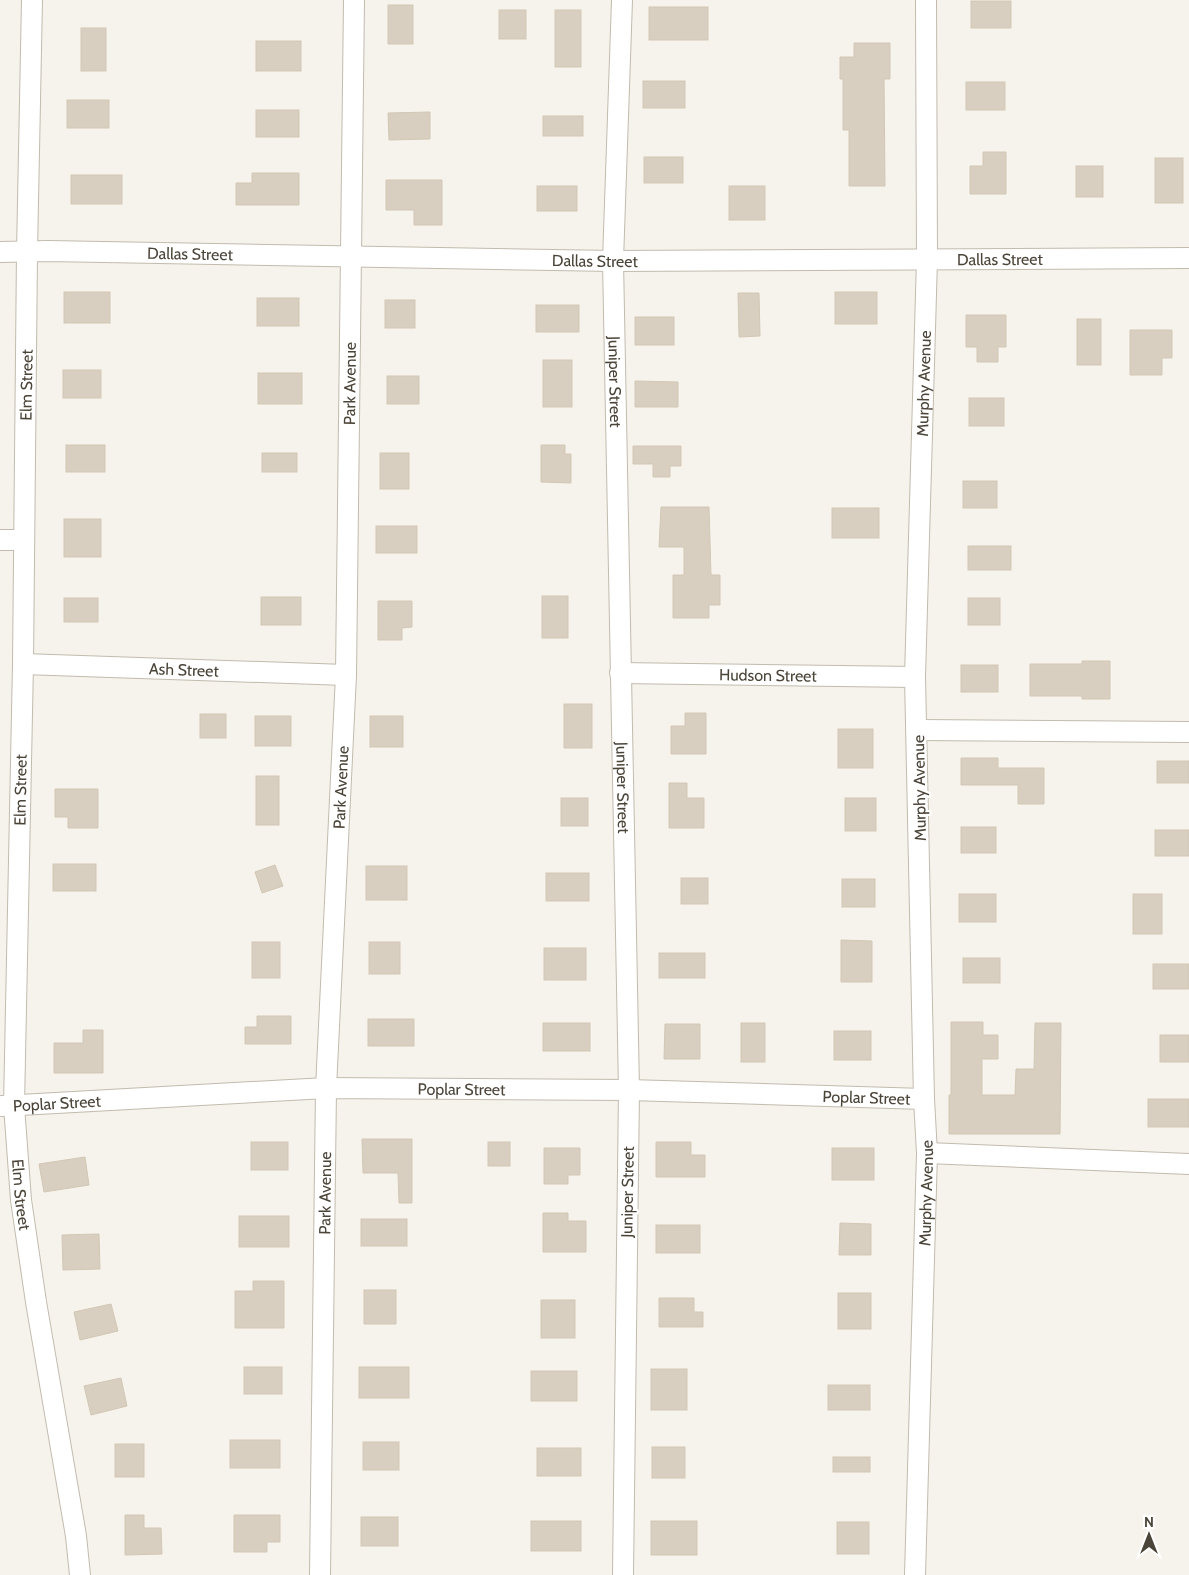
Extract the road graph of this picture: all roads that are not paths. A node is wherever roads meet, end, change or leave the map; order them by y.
1 (32, 0) edge
2 (354, 0) edge
3 (622, 0) edge
4 (926, 0) edge
5 (0, 252) edge
6 (27, 252) junction
7 (350, 256) junction
8 (1189, 258) edge
9 (927, 259) junction
10 (612, 261) junction
11 (0, 540) edge
12 (24, 540) junction
13 (23, 664) junction
14 (620, 673) junction
15 (346, 675) junction
16 (915, 677) junction
17 (918, 730) junction
18 (1189, 732) edge
19 (8, 1003) edge
20 (326, 1088) junction
21 (628, 1090) junction
22 (924, 1099) junction
23 (7, 1106) edge
24 (927, 1153) junction
25 (1189, 1164) edge
26 (80, 1575) edge
27 (320, 1575) edge
28 (623, 1575) edge
29 (915, 1575) edge

1 - 6 street, Elm Street
2 - 7 street, Park Avenue
3 - 10 street, Juniper Street
4 - 9 street, Murphy Avenue
5 - 6 street, Dallas Street
6 - 7 street, Dallas Street
6 - 12 street, Elm Street
7 - 10 street, Dallas Street
7 - 15 street, Park Avenue
8 - 9 street, Dallas Street
9 - 10 street, Dallas Street
9 - 16 street, Murphy Avenue
10 - 14 street, Juniper Street
11 - 12 street
12 - 13 street, Elm Street
13 - 15 street, Ash Street
13 - 19 street, Elm Street
14 - 16 street, Hudson Street
14 - 21 street, Juniper Street
15 - 20 street, Park Avenue
16 - 17 street, Murphy Avenue
17 - 18 street
17 - 22 street, Murphy Avenue
19 - 23 street, Elm Street
20 - 21 street, Poplar Street
20 - 23 street, Poplar Street
20 - 27 street, Park Avenue
21 - 22 street, Poplar Street
21 - 28 street, Juniper Street
22 - 24 street, Murphy Avenue
23 - 26 street, Elm Street
24 - 25 street
24 - 29 street, Murphy Avenue

